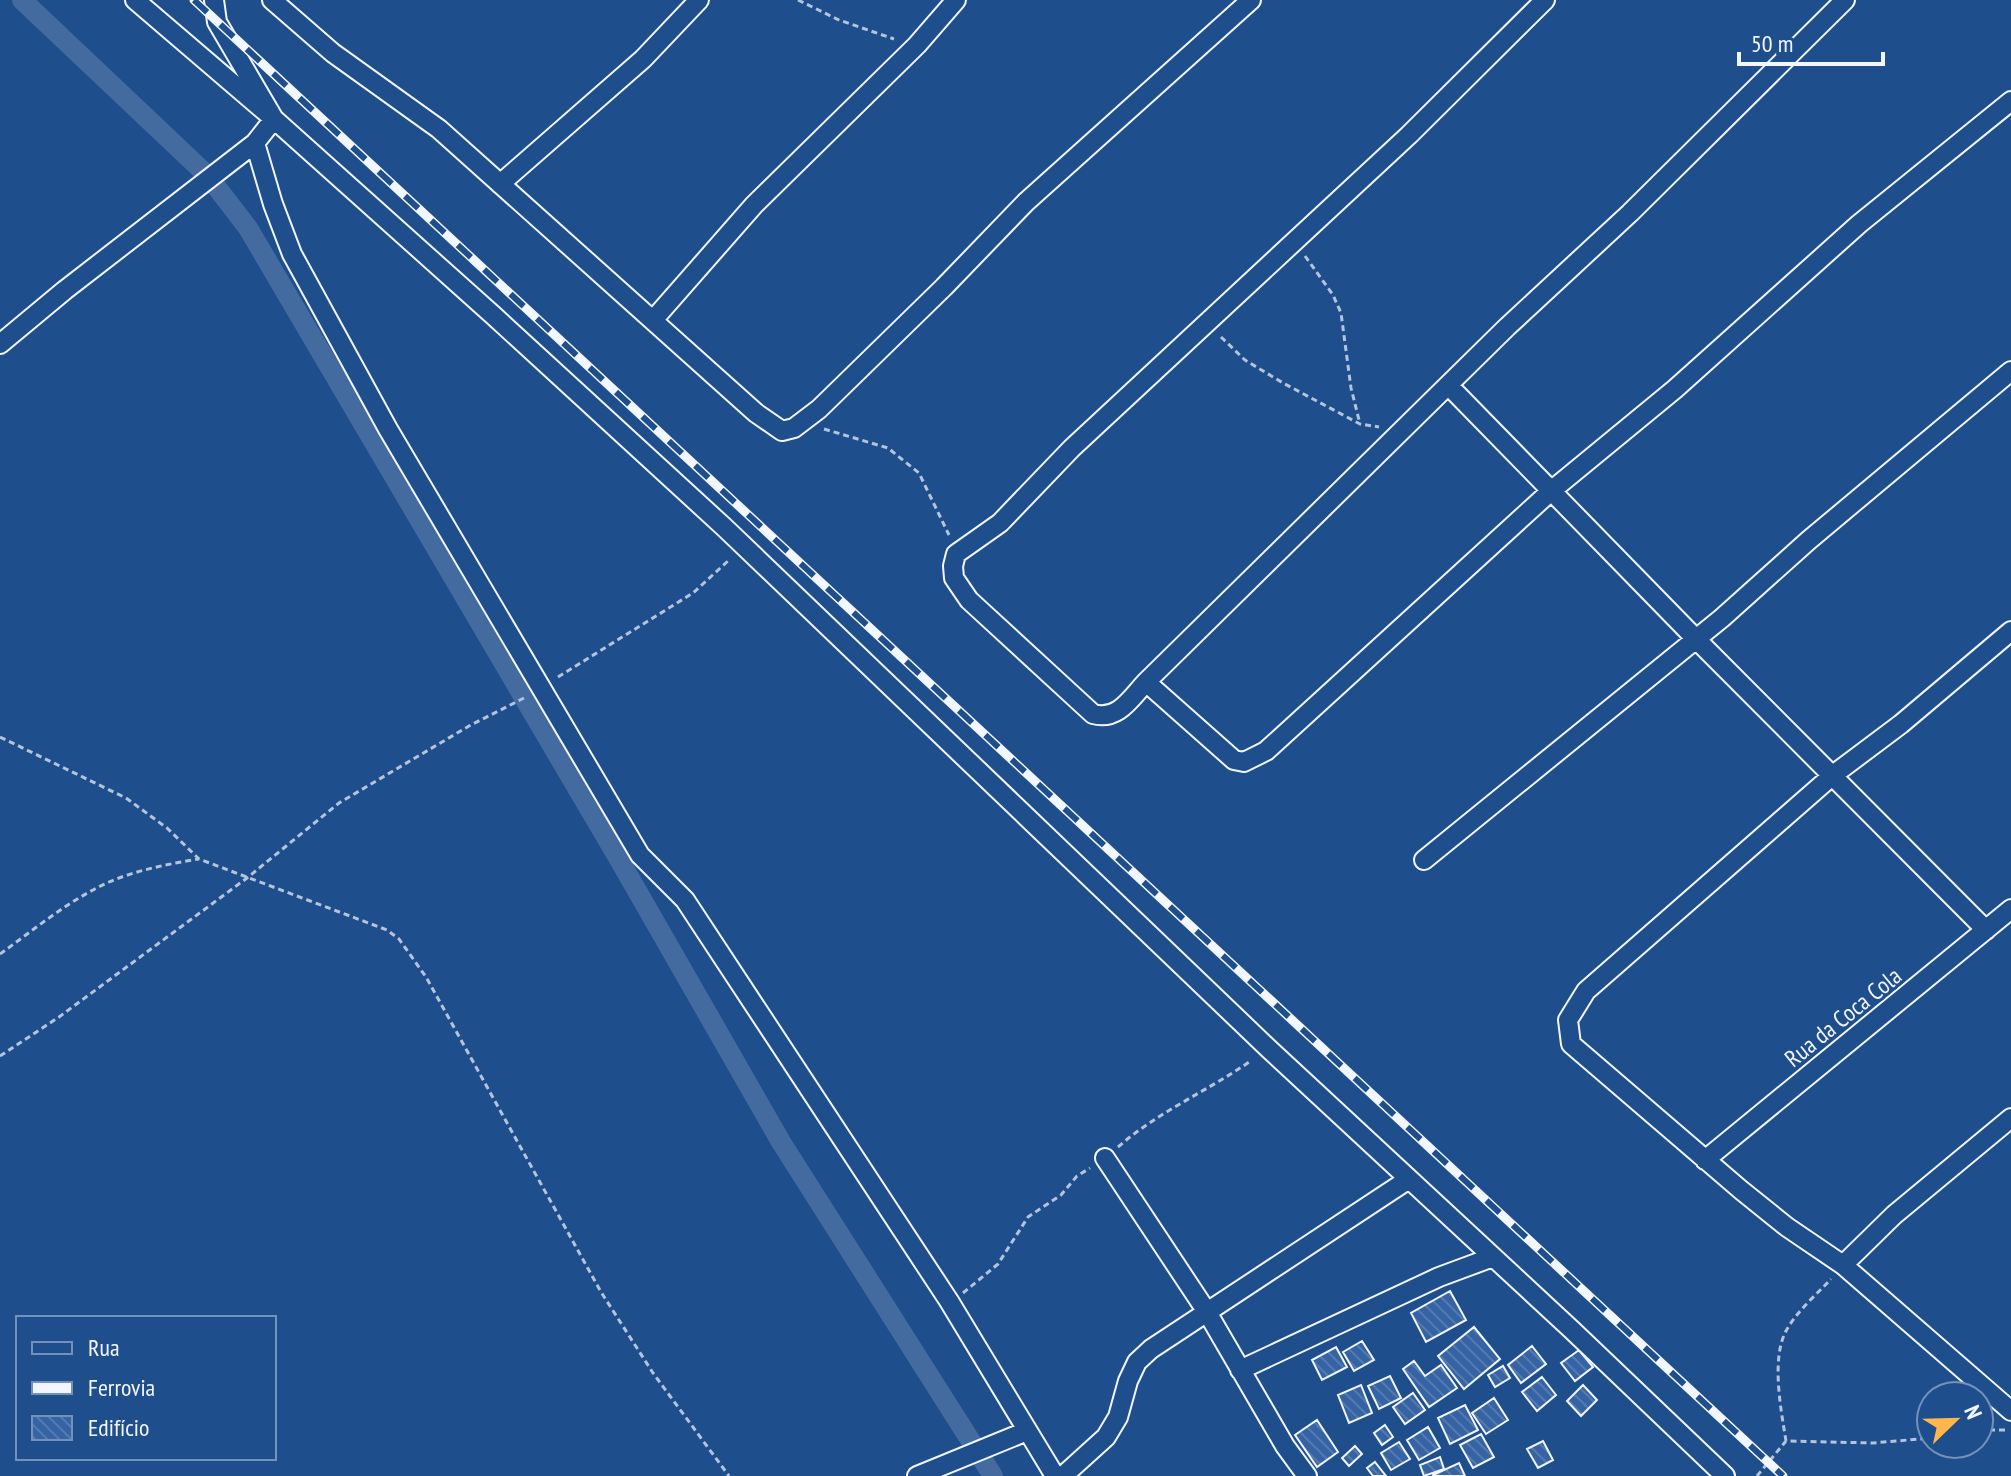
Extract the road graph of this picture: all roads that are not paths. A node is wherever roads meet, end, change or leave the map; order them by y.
1 (135, 0) edge
2 (214, 0) edge
3 (272, 0) edge
4 (699, 0) edge
5 (956, 0) edge
6 (1251, 0) edge
7 (1545, 0) edge
8 (1845, 0) edge
9 (2011, 101) edge
10 (274, 119) junction
11 (255, 143) junction
12 (500, 184) junction
13 (654, 319) junction
14 (0, 344) edge
15 (2011, 371) edge
16 (1449, 386) junction
17 (1551, 491) junction
18 (2011, 631) edge
19 (1696, 639) junction
20 (1146, 682) junction
21 (1833, 775) junction
22 (1424, 860) dead end
23 (2011, 909) edge
24 (1986, 930) junction
25 (2011, 1118) edge
26 (1105, 1158) dead end
27 (1705, 1160) junction
28 (1409, 1179) junction
29 (1493, 1257) junction
30 (1843, 1265) junction
31 (1207, 1312) junction
32 (1240, 1370) junction
33 (2011, 1411) edge
34 (1027, 1431) junction
35 (917, 1476) edge
36 (1055, 1476) edge
37 (1063, 1476) edge
38 (1307, 1476) edge
39 (1725, 1476) edge

1 - 10 street
2 - 10 street
3 - 12 street
4 - 12 street
5 - 13 street
6 - 13 street
7 - 20 street
8 - 16 street
9 - 17 street
10 - 11 street
10 - 28 street
11 - 14 street
11 - 34 street
12 - 13 street
15 - 19 street
16 - 17 street
16 - 20 street
17 - 19 street
17 - 20 street
18 - 21 street
19 - 21 street
19 - 22 street
21 - 24 street
21 - 27 street
23 - 24 street, Rua da Coca Cola
24 - 27 street, Rua da Coca Cola
25 - 30 street
26 - 31 street
27 - 30 street
28 - 29 street
28 - 31 street
29 - 32 street
29 - 39 street
30 - 33 street
31 - 32 street
31 - 37 street
32 - 38 street
34 - 35 street
34 - 36 street

